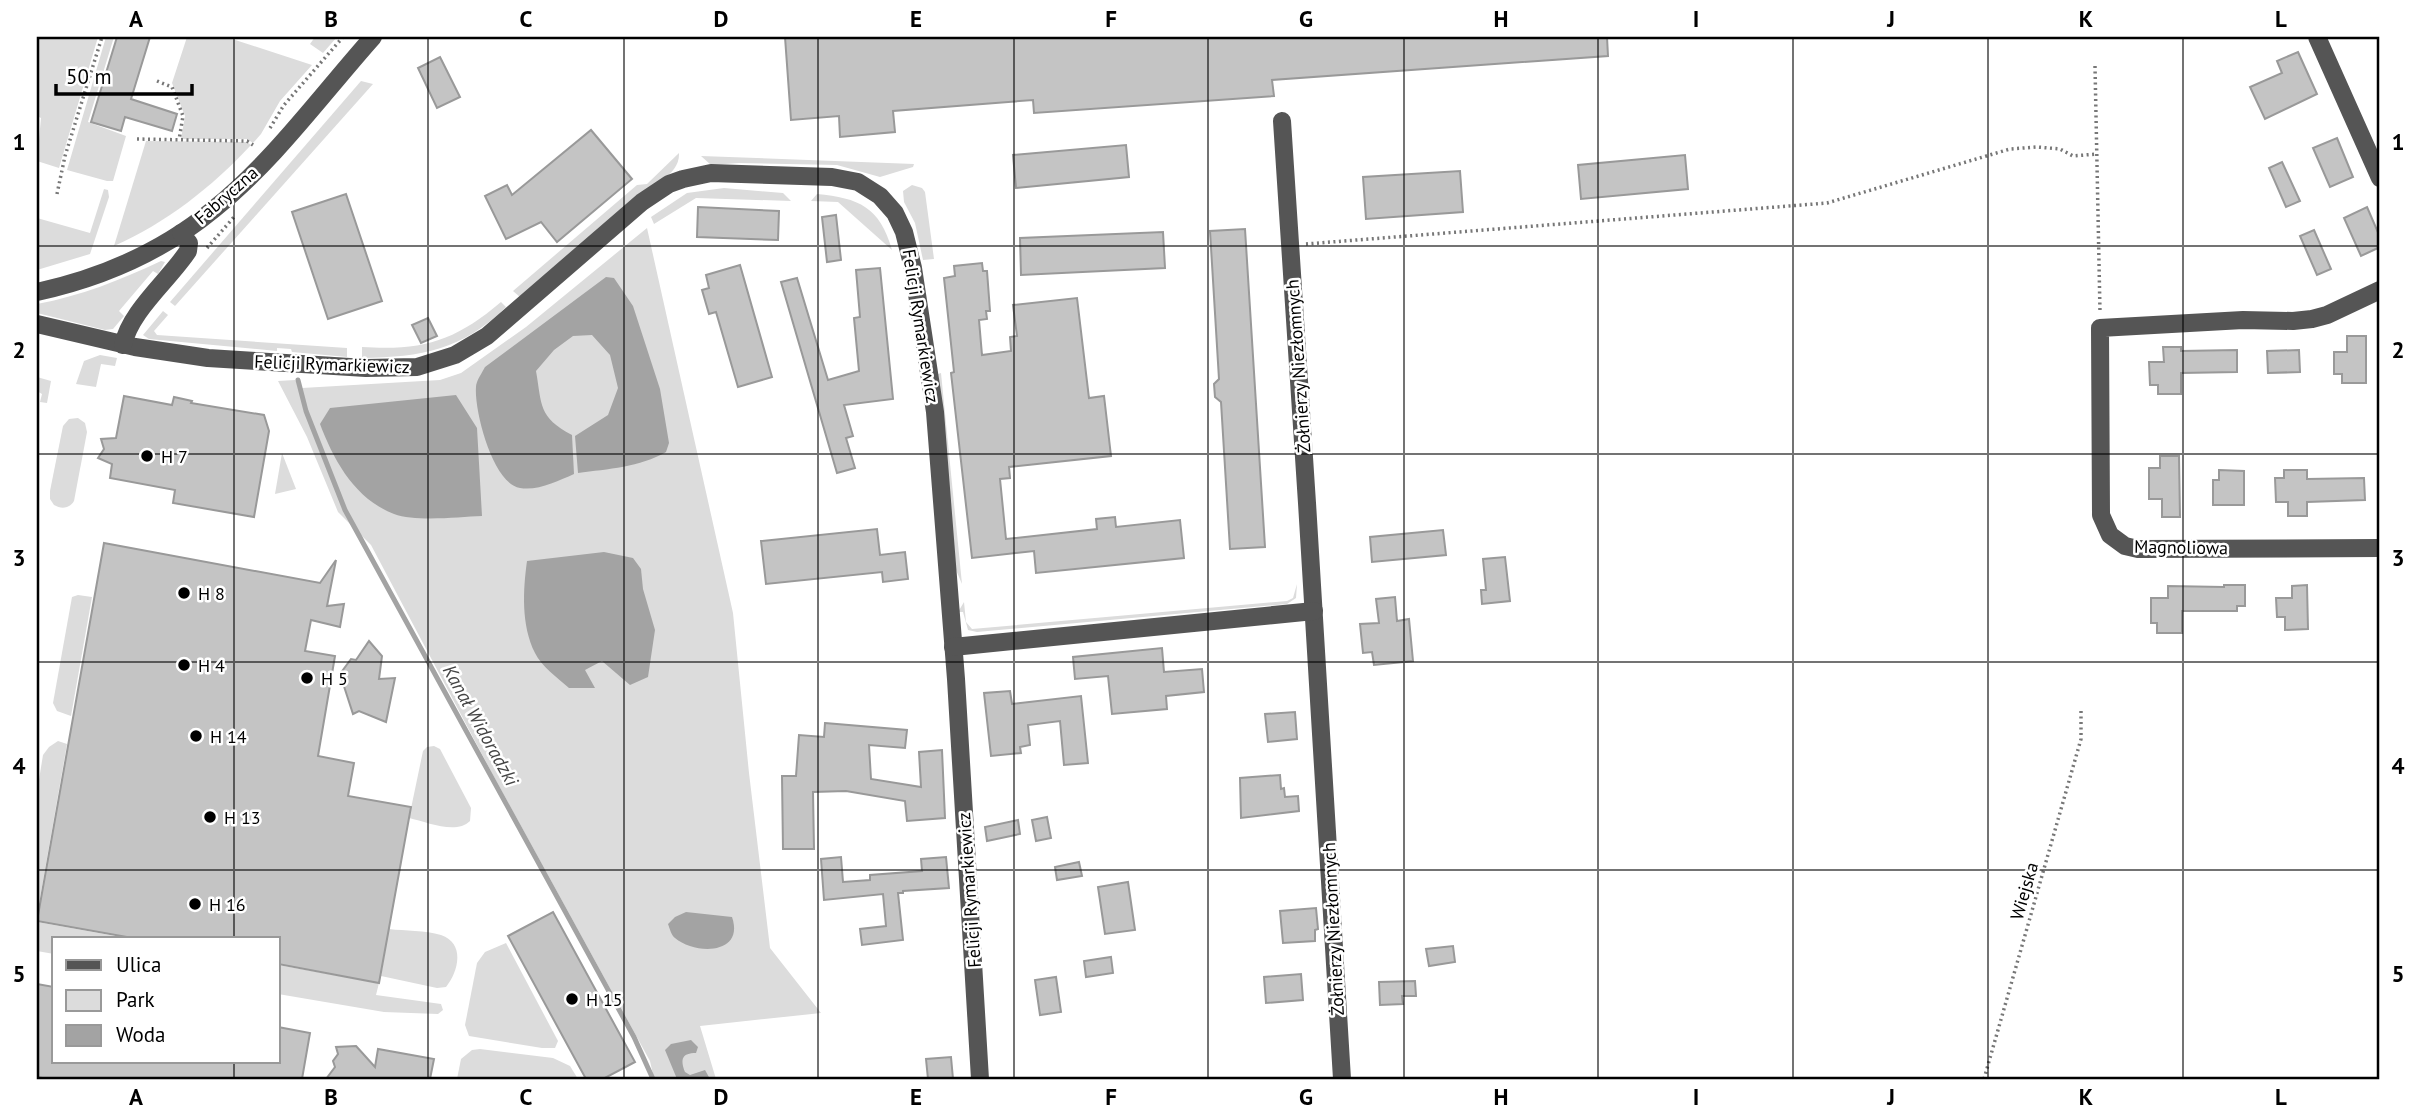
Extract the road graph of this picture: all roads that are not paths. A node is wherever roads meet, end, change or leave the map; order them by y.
1 (373, 37) edge
2 (2316, 37) edge
3 (1282, 121) dead end
4 (2380, 178) edge
5 (181, 233) junction
6 (2380, 290) edge
7 (37, 292) edge
8 (37, 324) edge
9 (123, 345) junction
10 (2380, 548) edge
11 (1314, 611) junction
12 (953, 647) junction
13 (980, 1079) edge
14 (1342, 1079) edge

1 - 5 street, Fabryczna
2 - 4 street
3 - 11 street, Żołnierzy Niezłomnych
5 - 7 street, Fabryczna
5 - 9 street
6 - 10 street, Magnoliowa
8 - 9 street, Felicji Rymarkiewicz
9 - 12 street, Felicji Rymarkiewicz
11 - 12 street
11 - 14 street, Żołnierzy Niezłomnych
12 - 13 street, Felicji Rymarkiewicz

